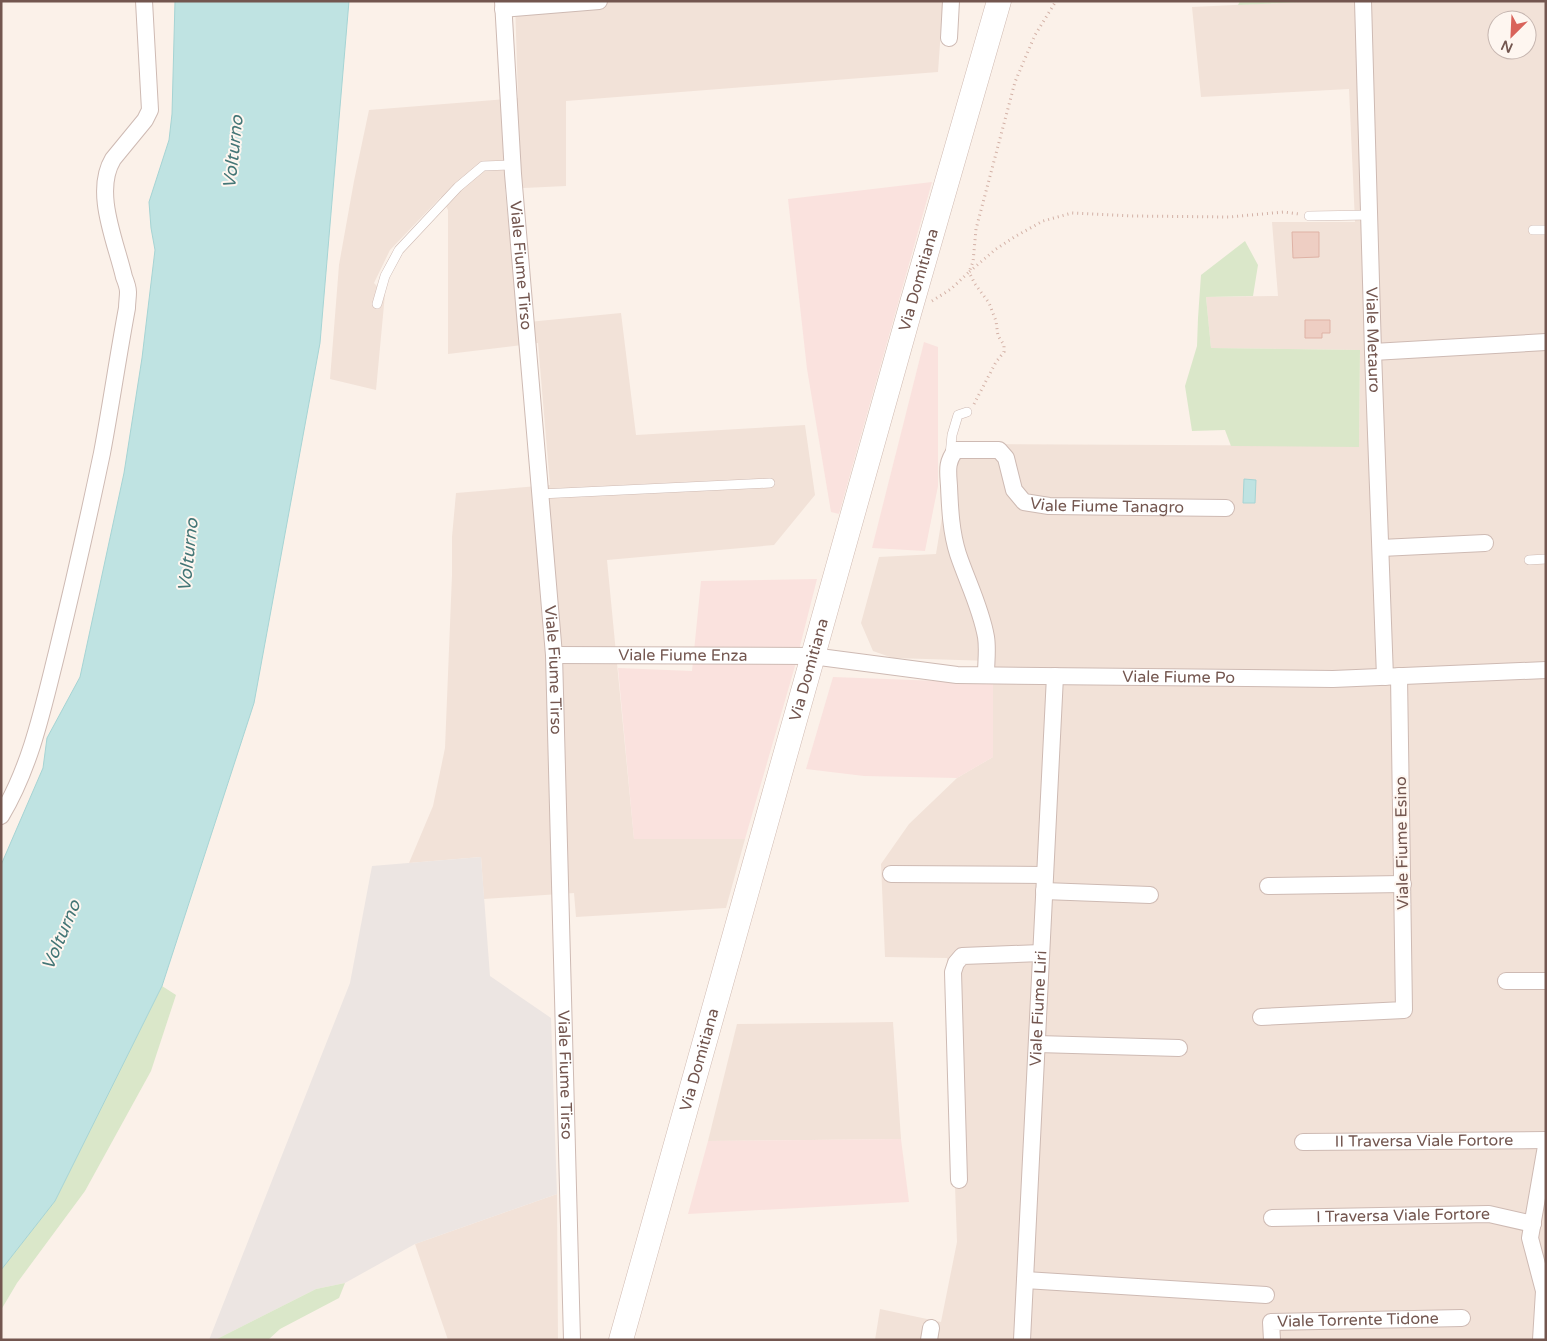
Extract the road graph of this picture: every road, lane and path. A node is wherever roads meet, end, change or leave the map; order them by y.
1 (144, 1) edge
2 (599, 1) edge
3 (951, 1) edge
4 (999, 1) edge
5 (1056, 1) edge
6 (1363, 1) edge
7 (503, 5) edge
8 (949, 38) dead end
9 (512, 165) junction
10 (1370, 215) junction
11 (1309, 216) joint
12 (1533, 230) dead end
13 (1546, 230) edge
14 (969, 272) junction
15 (377, 304) dead end
16 (910, 310) junction
17 (1546, 342) edge
18 (1373, 352) junction
19 (967, 412) joint
20 (950, 457) junction
21 (770, 483) dead end
22 (540, 494) junction
23 (1226, 508) dead end
24 (1485, 543) dead end
25 (1381, 548) junction
26 (1546, 559) edge
27 (1529, 560) dead end
28 (554, 655) junction
29 (812, 656) junction
30 (1546, 670) edge
31 (986, 675) junction
32 (1055, 676) junction
33 (1392, 677) junction
34 (1, 816) edge
35 (891, 874) dead end
36 (1044, 883) junction
37 (1402, 884) junction
38 (1268, 886) dead end
39 (1150, 895) dead end
40 (1041, 953) junction
41 (1506, 981) dead end
42 (1546, 981) edge
43 (1261, 1016) dead end
44 (1036, 1044) junction
45 (1179, 1048) dead end
46 (1546, 1140) edge
47 (1303, 1142) dead end
48 (1546, 1146) edge
49 (1543, 1177) edge
50 (958, 1180) dead end
51 (1272, 1218) dead end
52 (1533, 1224) junction
53 (1025, 1280) junction
54 (1545, 1291) edge
55 (1266, 1295) dead end
56 (1462, 1318) dead end
57 (572, 1340) edge
58 (621, 1340) edge
59 (1022, 1340) edge
60 (1272, 1340) edge
61 (1541, 1340) edge

1 - 34 street
2 - 7 street
3 - 8 street
4 - 16 street, Via Domitiana
5 - 14 path
6 - 10 street, Viale Metauro
7 - 9 street, Viale Fiume Tirso
9 - 15 lane
9 - 22 street, Viale Fiume Tirso
10 - 11 lane
10 - 18 street, Viale Metauro
11 - 14 path
12 - 13 lane
14 - 16 path
14 - 19 path
16 - 29 street, Via Domitiana
17 - 18 street
18 - 25 street, Viale Metauro
19 - 20 lane
20 - 23 street, Viale Fiume Tanagro
20 - 31 street
21 - 22 lane
22 - 28 street, Viale Fiume Tirso
24 - 25 street
25 - 33 street, Viale Metauro
26 - 27 lane
28 - 29 street, Viale Fiume Enza
28 - 57 street, Viale Fiume Tirso
29 - 31 street, Viale Fiume Po
29 - 58 street, Via Domitiana
30 - 33 street, Viale Fiume Po
31 - 32 street, Viale Fiume Po
32 - 33 street, Viale Fiume Po
32 - 36 street, Viale Fiume Liri
33 - 37 street, Viale Fiume Esino
35 - 36 street
36 - 39 street
36 - 40 street, Viale Fiume Liri
37 - 38 street
37 - 43 street, Viale Fiume Esino
40 - 44 street, Viale Fiume Liri
40 - 50 street
41 - 42 street
44 - 45 street
44 - 53 street, Viale Fiume Liri
46 - 47 street, II Traversa Viale Fortore
48 - 49 street
49 - 52 street
51 - 52 street, I Traversa Viale Fortore
52 - 54 street
53 - 55 street
53 - 59 street, Viale Fiume Liri
54 - 61 street
56 - 60 street, Viale Torrente Tidone

